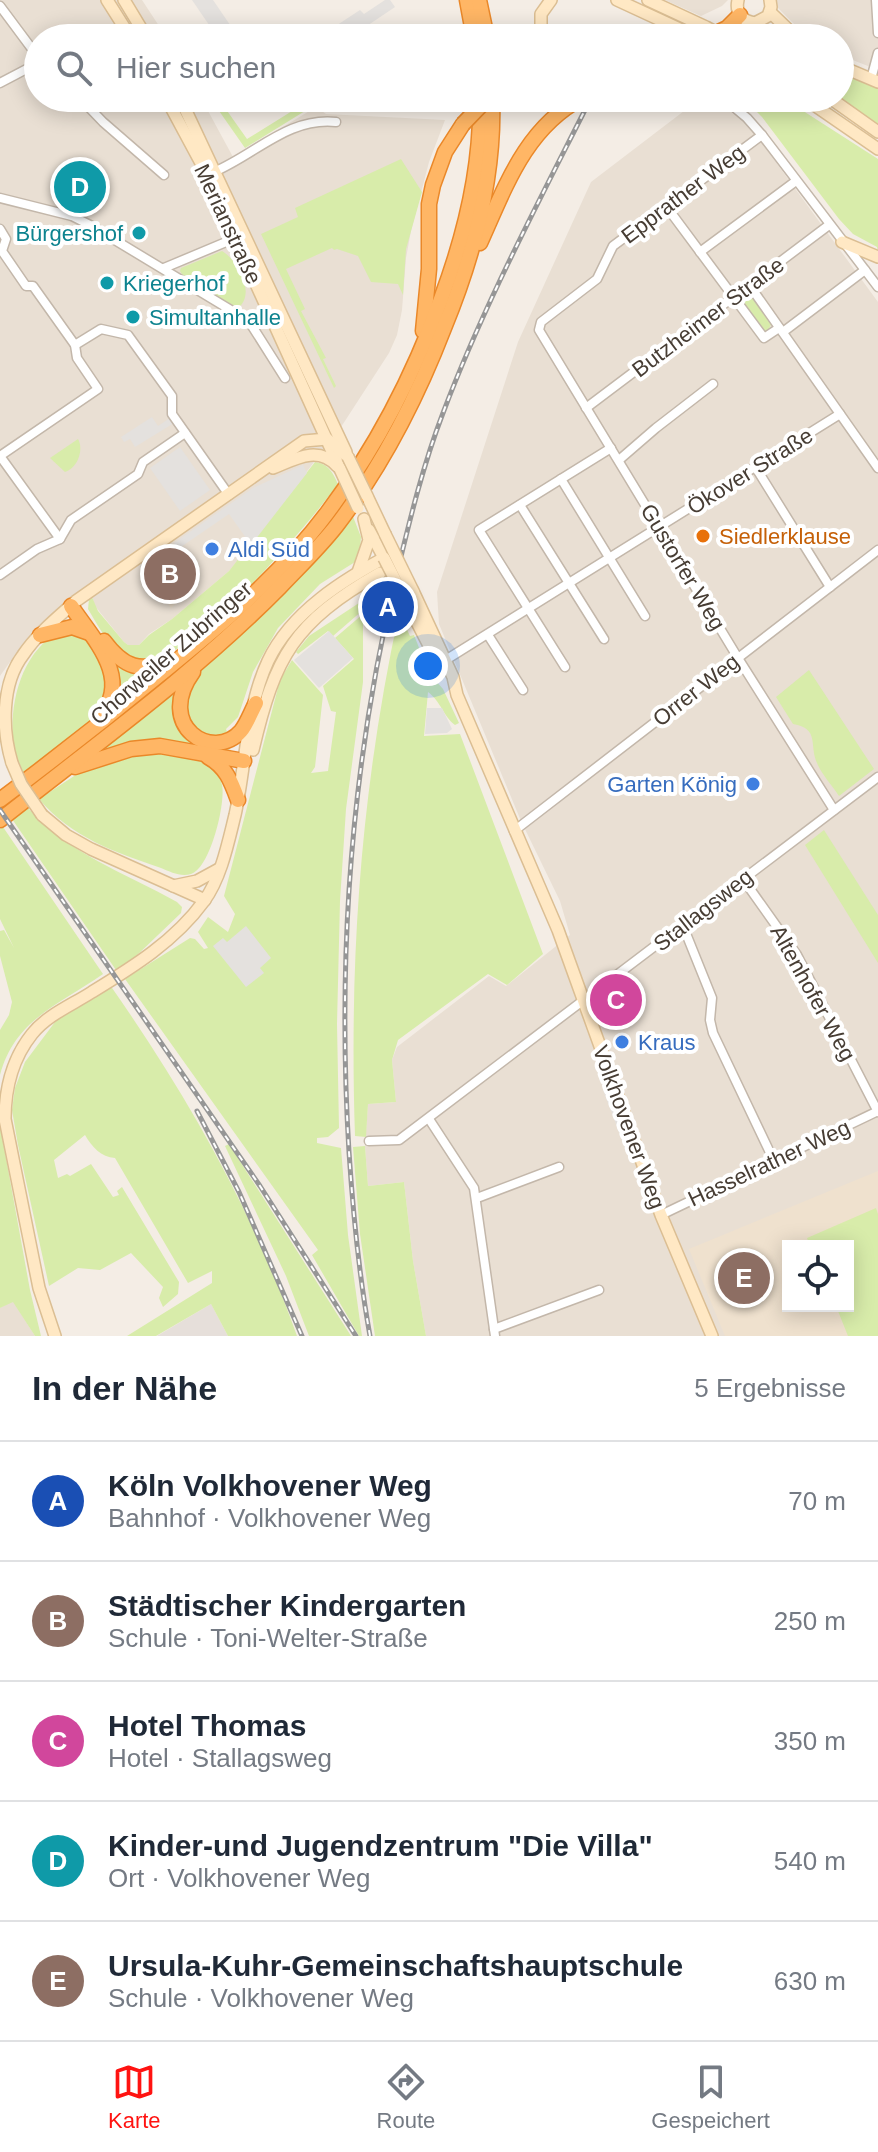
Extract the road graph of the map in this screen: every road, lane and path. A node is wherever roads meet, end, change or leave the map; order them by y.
1 (107, 0) edge
2 (124, 0) edge
3 (467, 0) edge
4 (479, 0) edge
5 (551, 0) edge
6 (617, 0) edge
7 (648, 0) edge
8 (876, 2) edge
9 (0, 6) edge
10 (739, 8) edge
11 (768, 10) edge
12 (122, 24) edge
13 (139, 24) edge
14 (471, 24) edge
15 (484, 24) edge
16 (541, 24) edge
17 (676, 24) edge
18 (685, 24) edge
19 (878, 33) edge
20 (24, 38) edge
21 (878, 53) edge
22 (24, 70) edge
23 (854, 72) edge
24 (874, 80) edge
25 (0, 83) edge
26 (93, 112) edge
27 (174, 112) edge
28 (187, 112) edge
29 (475, 112) edge
30 (479, 112) edge
31 (490, 112) edge
32 (561, 112) edge
33 (740, 112) edge
34 (826, 112) edge
35 (850, 112) edge
36 (336, 122) dead end
37 (878, 132) edge
38 (762, 135) junction
39 (878, 151) edge
40 (216, 171) junction
41 (164, 175) dead end
42 (796, 181) junction
43 (0, 198) edge
44 (666, 206) junction
45 (829, 225) junction
46 (0, 229) edge
47 (240, 236) junction
48 (842, 242) junction
49 (700, 252) junction
50 (878, 257) edge
51 (164, 268) junction
52 (865, 270) junction
53 (750, 286) junction
54 (878, 287) edge
55 (459, 290) junction
56 (733, 297) junction
57 (541, 322) joint
58 (781, 330) junction
59 (75, 345) junction
60 (413, 370) junction
61 (285, 378) dead end
62 (713, 384) dead end
63 (586, 408) junction
64 (315, 411) junction
65 (840, 414) junction
66 (333, 424) junction
67 (185, 433) junction
68 (327, 439) junction
69 (304, 441) junction
70 (611, 448) junction
71 (0, 456) edge
72 (300, 457) junction
73 (348, 457) junction
74 (619, 460) junction
75 (756, 468) junction
76 (878, 468) edge
77 (340, 469) junction
78 (259, 473) junction
79 (561, 479) junction
80 (229, 495) junction
81 (520, 505) junction
82 (361, 514) junction
83 (660, 528) junction
84 (60, 539) junction
85 (878, 550) edge
86 (387, 558) junction
87 (610, 559) junction
88 (357, 573) junction
89 (0, 575) edge
90 (570, 584) junction
91 (830, 587) junction
92 (73, 604) junction
93 (529, 610) junction
94 (645, 616) dead end
95 (89, 633) junction
96 (40, 635) junction
97 (488, 635) junction
98 (604, 639) dead end
99 (196, 645) junction
100 (738, 658) junction
101 (200, 663) junction
102 (443, 665) junction
103 (565, 667) dead end
104 (5, 681) edge
105 (523, 690) dead end
106 (256, 703) junction
107 (204, 747) junction
108 (71, 748) junction
109 (248, 757) junction
110 (63, 771) junction
111 (878, 777) edge
112 (0, 800) edge
113 (238, 800) junction
114 (834, 810) junction
115 (0, 820) edge
116 (514, 831) junction
117 (219, 869) junction
118 (743, 879) junction
119 (172, 886) junction
120 (205, 900) junction
121 (683, 926) junction
122 (582, 1001) junction
123 (878, 1112) edge
124 (429, 1119) junction
125 (369, 1141) dead end
126 (774, 1161) junction
127 (559, 1167) dead end
128 (477, 1198) junction
129 (661, 1215) junction
130 (599, 1290) dead end
131 (495, 1333) edge
132 (55, 1336) edge
133 (712, 1336) edge

1 - 12 street
2 - 13 street
3 - 14 highway
4 - 15 highway
5 - 16 street
6 - 17 street
7 - 18 street
8 - 19 street
9 - 20 street
10 - 11 street
21 - 24 street
22 - 25 street
23 - 24 street
26 - 41 street
27 - 47 street, Merianstraße
28 - 40 street, Merianstraße
29 - 60 highway, bridge
30 - 60 highway, Chorweiler Zubringer
31 - 55 highway, Chorweiler Zubringer
32 - 55 highway
33 - 38 street
34 - 39 street
35 - 37 street
36 - 40 street
38 - 42 street
38 - 44 street, Epprather Weg
40 - 47 street, Merianstraße
42 - 45 street
42 - 49 street
43 - 51 street
44 - 49 street
44 - 57 street, Epprather Weg
45 - 48 street
45 - 53 street, Butzheimer Straße
46 - 59 street
47 - 51 street
47 - 64 street, Merianstraße
47 - 66 street, Merianstraße
48 - 50 street
48 - 52 street
49 - 56 street
51 - 61 street
52 - 54 street
52 - 58 street
53 - 56 street, Butzheimer Straße
53 - 58 street
55 - 101 highway, Chorweiler Zubringer
56 - 58 street
56 - 63 street, Butzheimer Straße
57 - 63 street, Gustorfer Weg
58 - 65 street
59 - 67 street
59 - 71 street
60 - 99 highway, Chorweiler Zubringer
62 - 74 street
63 - 70 street, Gustorfer Weg
64 - 68 street, Merianstraße
64 - 69 street
65 - 75 street, Ökover Straße
65 - 76 street
66 - 68 street
66 - 73 street, Volkhovener Weg
67 - 80 street
67 - 84 street
68 - 69 street
68 - 72 street
68 - 73 street
68 - 77 street, Volkhovener Weg
69 - 78 street
70 - 74 street, Gustorfer Weg
70 - 79 street
71 - 84 street
72 - 77 street
72 - 78 street
73 - 86 street, Volkhovener Weg, bridge
74 - 83 street, Gustorfer Weg
75 - 83 street, Ökover Straße
75 - 91 street
77 - 82 street, Volkhovener Weg, bridge
78 - 80 street
79 - 81 street
79 - 87 street
80 - 92 street
81 - 90 street
81 - 93 street
82 - 86 street, Volkhovener Weg
82 - 88 street
83 - 87 street, Ökover Straße
83 - 100 street, Gustorfer Weg
84 - 89 street
85 - 91 street, Orrer Weg
86 - 88 street
86 - 102 street, Volkhovener Weg, bridge
86 - 102 street, Volkhovener Weg, bridge
86 - 109 street
87 - 90 street, Ökover Straße
87 - 94 street
88 - 106 street
90 - 93 street, Ökover Straße
90 - 98 street
91 - 100 street, Orrer Weg
92 - 95 highway
92 - 96 street
92 - 99 highway
93 - 97 street, Ökover Straße
93 - 103 street
95 - 96 highway
95 - 108 highway
96 - 104 street
97 - 102 street, Ökover Straße
97 - 105 street
99 - 108 highway, Chorweiler Zubringer
100 - 114 street, Gustorfer Weg
100 - 116 street, Orrer Weg
101 - 107 highway
101 - 110 highway, Chorweiler Zubringer
102 - 116 street, Volkhovener Weg
104 - 119 street, bridge
106 - 107 highway
106 - 109 street
107 - 109 highway
107 - 110 highway
107 - 113 highway
108 - 112 highway, Chorweiler Zubringer
109 - 113 street
110 - 115 highway, Chorweiler Zubringer
111 - 114 street, Stallagsweg
113 - 117 street
114 - 118 street, Stallagsweg
116 - 122 street, Volkhovener Weg
117 - 119 street
117 - 120 street
118 - 121 street, Stallagsweg
118 - 123 street, Altenhofer Weg
119 - 120 street
120 - 132 street
121 - 122 street, Stallagsweg
121 - 126 street
122 - 124 street, Stallagsweg
122 - 129 street, Volkhovener Weg
123 - 126 street, Hasselrather Weg
124 - 125 street, Stallagsweg
124 - 128 street
126 - 129 street, Hasselrather Weg
127 - 128 street
128 - 131 street
129 - 133 street, Volkhovener Weg
130 - 131 street

